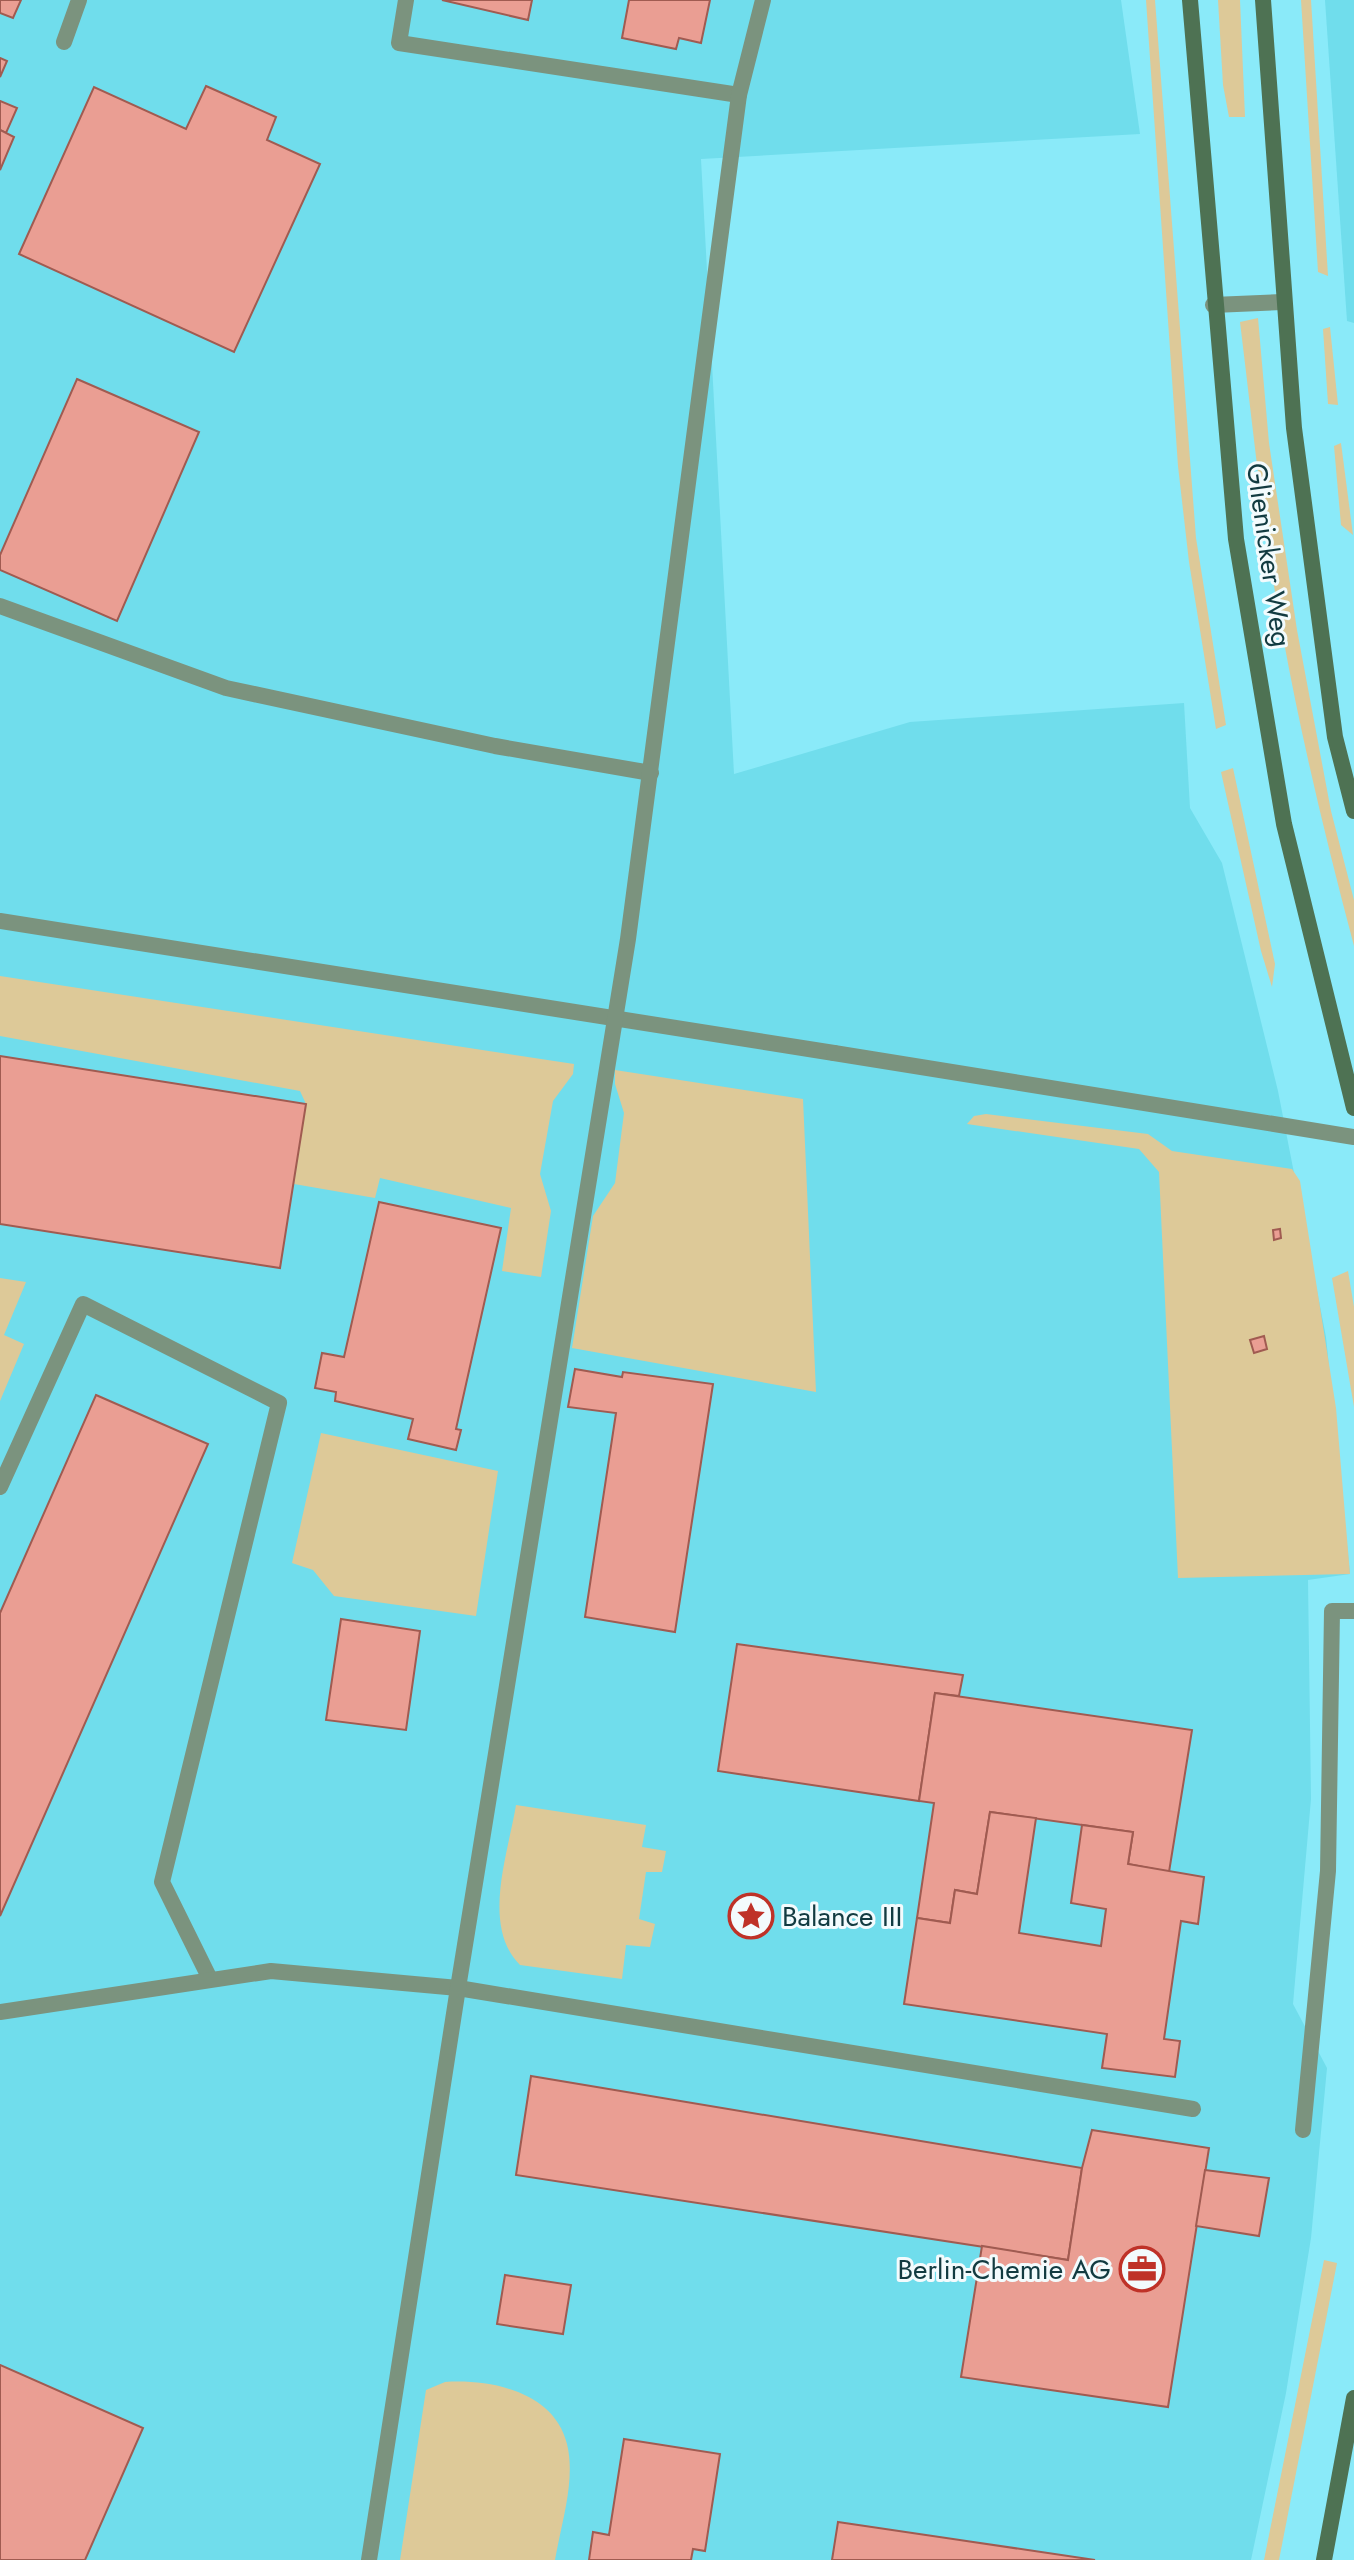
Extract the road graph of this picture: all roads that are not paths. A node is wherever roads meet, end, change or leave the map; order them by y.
1 (79, 0) edge
2 (406, 0) edge
3 (763, 0) edge
4 (1190, 0) edge
5 (1263, 0) edge
6 (64, 42) dead end
7 (739, 95) junction
8 (1282, 302) junction
9 (1213, 305) junction
10 (0, 606) edge
11 (651, 773) junction
12 (1354, 811) edge
13 (0, 921) edge
14 (616, 1021) junction
15 (1354, 1108) edge
16 (1354, 1137) edge
17 (0, 1487) edge
18 (1354, 1611) edge
19 (210, 1979) junction
20 (458, 1988) junction
21 (0, 2012) edge
22 (1193, 2109) dead end
23 (1303, 2130) dead end
24 (1354, 2398) edge
25 (369, 2560) edge
26 (1324, 2560) edge

1 - 6 street
2 - 7 street
3 - 7 street
4 - 9 main road, Glienicker Weg
5 - 8 main road, Glienicker Weg
7 - 11 street
8 - 9 street
8 - 12 main road, Glienicker Weg
9 - 15 main road, Glienicker Weg
10 - 11 street
11 - 14 street
13 - 14 street
14 - 16 street
14 - 20 street
17 - 19 street
18 - 23 street
19 - 20 street
19 - 21 street
20 - 22 street
20 - 25 street
24 - 26 main road

